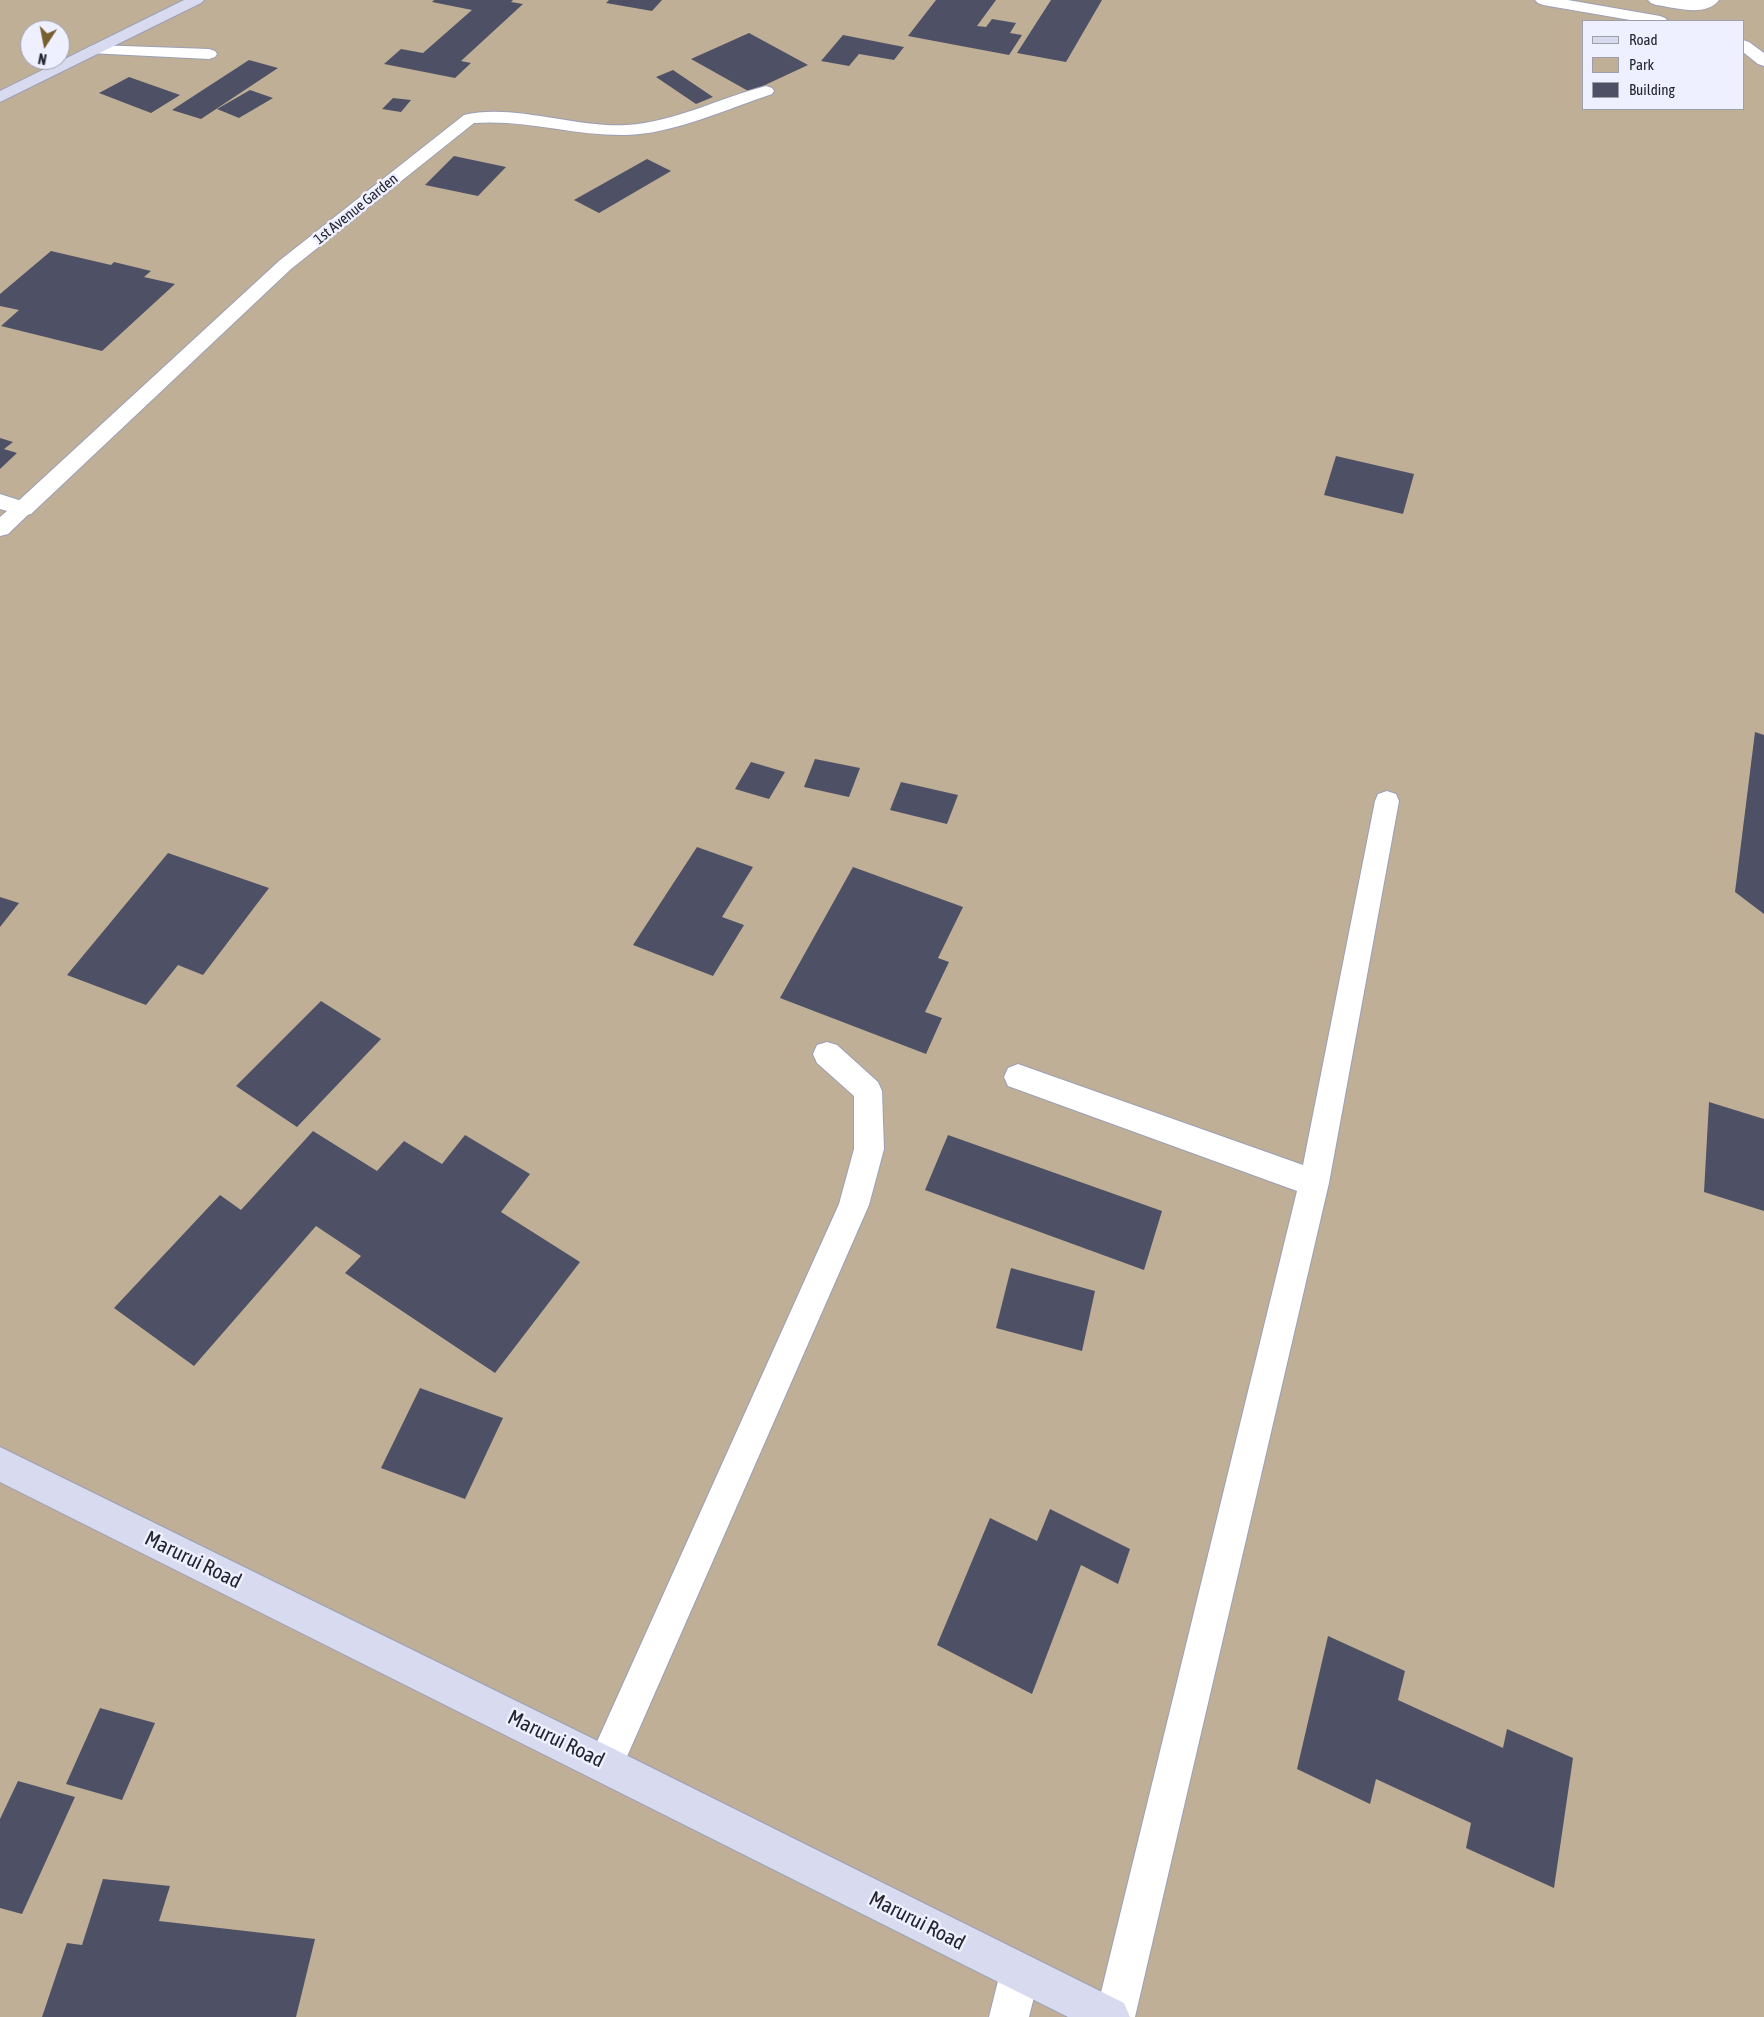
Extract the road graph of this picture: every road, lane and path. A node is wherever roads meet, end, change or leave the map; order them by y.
1 (196, 0) edge
2 (1543, 0) edge
3 (1656, 0) edge
4 (1711, 0) edge
5 (1654, 20) edge
6 (1744, 45) edge
7 (95, 50) junction
8 (209, 54) dead end
9 (1764, 61) edge
10 (766, 91) dead end
11 (0, 97) edge
12 (0, 501) edge
13 (23, 509) junction
14 (0, 529) edge
15 (1387, 801) dead end
16 (827, 1054) dead end
17 (1018, 1077) dead end
18 (1314, 1183) junction
19 (0, 1464) edge
20 (605, 1764) junction
21 (1020, 1973) junction
22 (1009, 2017) edge
23 (1110, 2017) edge
24 (1115, 2017) edge

1 - 7 street
2 - 5 street
3 - 4 street
6 - 9 street
7 - 8 street
7 - 11 street
10 - 13 street, 1st Avenue Garden
12 - 13 street
13 - 14 street, 1st Avenue Garden
15 - 18 street
16 - 20 street
17 - 18 street
18 - 24 street
19 - 20 street, Marurui Road
20 - 21 street, Marurui Road
21 - 22 street
21 - 23 street, Marurui Road

